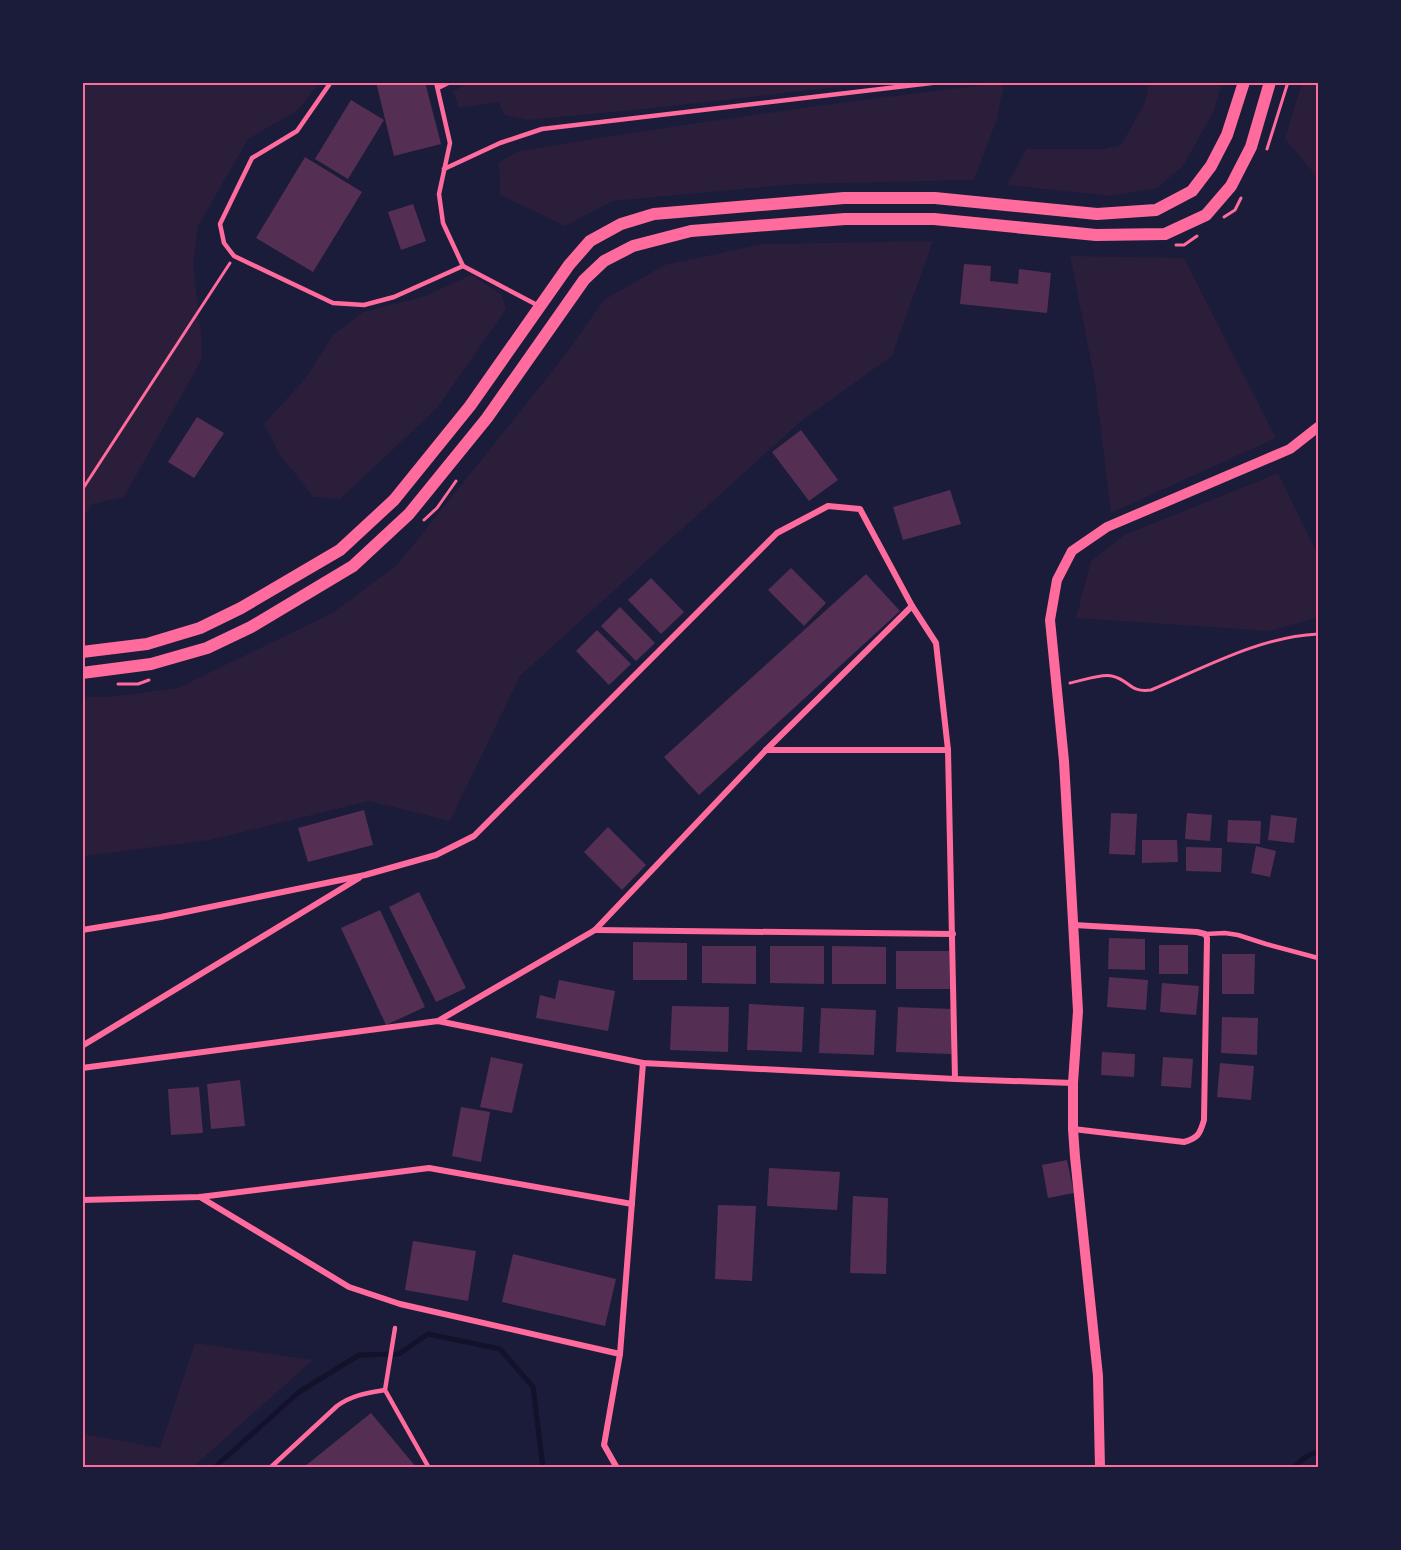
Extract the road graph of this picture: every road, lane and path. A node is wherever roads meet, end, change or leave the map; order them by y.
1 (331, 82) edge
2 (450, 82) edge
3 (940, 82) edge
4 (1244, 82) edge
5 (1270, 82) edge
6 (1288, 82) edge
7 (437, 85) edge
8 (1265, 154) dead end
9 (444, 169) junction
10 (1245, 191) dead end
11 (1218, 221) dead end
12 (1201, 233) dead end
13 (1172, 245) dead end
14 (234, 256) junction
15 (463, 266) junction
16 (539, 306) junction
17 (1318, 427) edge
18 (458, 479) dead end
19 (82, 490) edge
20 (421, 523) dead end
21 (912, 606) junction
22 (1318, 634) edge
23 (82, 652) edge
24 (82, 673) edge
25 (149, 680) dead end
26 (116, 684) dead end
27 (1056, 686) junction
28 (766, 750) junction
29 (948, 750) junction
30 (365, 875) junction
31 (1074, 925) junction
32 (82, 930) edge
33 (596, 930) junction
34 (953, 934) junction
35 (1205, 934) junction
36 (1318, 958) edge
37 (438, 1021) junction
38 (82, 1046) edge
39 (643, 1063) junction
40 (82, 1068) edge
41 (955, 1079) junction
42 (1073, 1083) junction
43 (1073, 1129) junction
44 (200, 1197) junction
45 (82, 1200) edge
46 (632, 1204) junction
47 (395, 1328) dead end
48 (620, 1354) junction
49 (385, 1390) junction
50 (270, 1467) edge
51 (429, 1467) edge
52 (617, 1467) edge
53 (788, 1467) edge
54 (794, 1467) edge
55 (1100, 1467) edge

1 - 14 lane
2 - 7 lane
3 - 9 lane
4 - 16 main road
5 - 24 main road
6 - 8 path
7 - 9 lane
9 - 15 lane
10 - 11 path
12 - 13 path
14 - 15 lane
14 - 19 path
15 - 16 lane
16 - 23 main road
17 - 27 street
18 - 20 path
21 - 28 street
21 - 29 street
21 - 30 street
22 - 27 path
25 - 26 path
27 - 31 street
28 - 29 street
28 - 33 street
29 - 34 street
30 - 32 street
30 - 38 street
31 - 35 street
31 - 42 street
33 - 34 street
33 - 37 street
34 - 41 street
35 - 36 lane
35 - 43 street
37 - 39 street
37 - 40 street
39 - 41 street
39 - 46 street
41 - 42 street
42 - 43 street
43 - 55 street
44 - 45 street
44 - 46 street
44 - 48 street
46 - 48 street
47 - 49 lane
48 - 52 street
49 - 50 lane
49 - 51 lane
53 - 54 street

